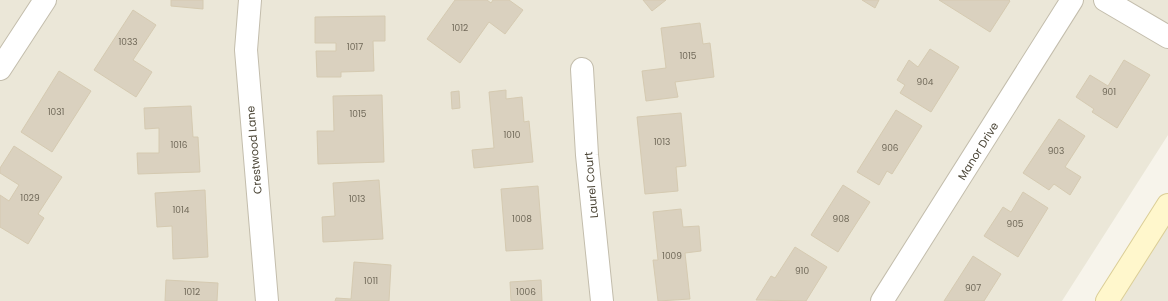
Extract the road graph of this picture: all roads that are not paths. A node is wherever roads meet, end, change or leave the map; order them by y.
1 (45, 0) edge
2 (250, 0) edge
3 (1072, 0) edge
4 (1105, 0) edge
5 (1168, 37) edge
6 (0, 69) edge
7 (582, 69) dead end
8 (1168, 205) edge
9 (267, 301) edge
10 (602, 301) edge
11 (882, 301) edge
12 (1107, 301) edge

1 - 6 street
2 - 9 street, Crestwood Lane
3 - 11 street, Manor Drive
4 - 5 street
7 - 10 street, Laurel Court
8 - 12 street

